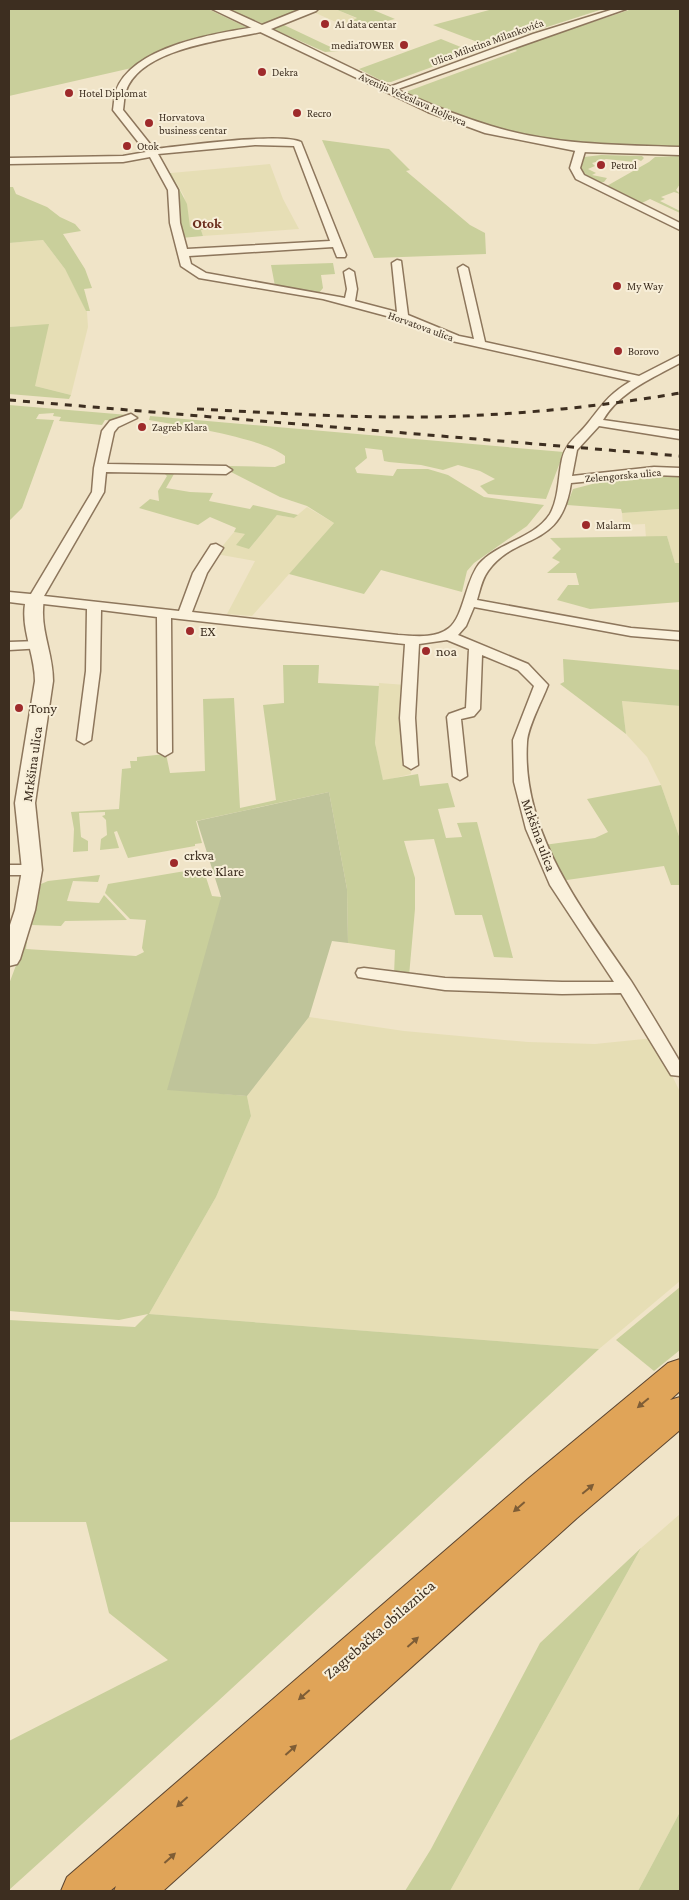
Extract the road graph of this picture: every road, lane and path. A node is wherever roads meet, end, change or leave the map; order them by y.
1 (218, 9) edge
2 (312, 9) edge
3 (622, 9) edge
4 (262, 29) junction
5 (389, 89) junction
6 (581, 148) junction
7 (680, 151) edge
8 (152, 153) junction
9 (9, 161) edge
10 (680, 227) edge
11 (338, 244) junction
12 (182, 253) junction
13 (341, 255) dead end
14 (397, 263) dead end
15 (463, 268) dead end
16 (349, 272) dead end
17 (349, 303) junction
18 (403, 318) junction
19 (480, 345) junction
20 (680, 358) edge
21 (643, 380) junction
22 (131, 418) dead end
23 (595, 422) junction
24 (680, 435) edge
25 (100, 468) junction
26 (226, 470) dead end
27 (680, 472) edge
28 (566, 479) junction
29 (216, 548) dead end
30 (9, 597) edge
31 (35, 599) junction
32 (468, 602) junction
33 (94, 605) junction
34 (164, 613) junction
35 (184, 615) junction
36 (446, 635) junction
37 (680, 636) edge
38 (412, 640) junction
39 (39, 645) junction
40 (9, 646) edge
41 (476, 648) junction
42 (84, 740) dead end
43 (165, 752) dead end
44 (411, 765) dead end
45 (460, 776) dead end
46 (9, 870) edge
47 (32, 870) junction
48 (9, 959) edge
49 (364, 974) dead end
50 (626, 986) junction
51 (677, 1070) dead end
52 (680, 1372) edge
53 (680, 1410) edge
54 (81, 1891) edge
55 (134, 1891) edge

1 - 4 street, Avenija Većeslava Holjevca
2 - 4 street
3 - 5 street, Ulica Milutina Milankovića
4 - 5 street, Avenija Većeslava Holjevca
4 - 8 street, Horvatova ulica
5 - 6 street, Avenija Većeslava Holjevca
6 - 7 street, Avenija Većeslava Holjevca
6 - 10 street
8 - 9 street
8 - 11 street
8 - 12 street, Horvatova ulica
11 - 12 street
11 - 13 street
12 - 17 street, Horvatova ulica
14 - 18 street
15 - 19 street
16 - 17 street
17 - 18 street, Horvatova ulica
18 - 19 street, Horvatova ulica
19 - 21 street, Horvatova ulica
20 - 21 street
21 - 23 street
22 - 25 street, Mrkšina ulica
23 - 24 street
23 - 28 street
25 - 26 street
25 - 31 street, Mrkšina ulica
27 - 28 street, Zelengorska ulica
28 - 32 street
29 - 35 street
30 - 31 street
31 - 33 street
31 - 39 street, Mrkšina ulica
32 - 36 street
32 - 37 street
33 - 34 street
33 - 42 street
34 - 35 street
34 - 43 street
35 - 38 street
36 - 38 street
36 - 41 street, Mrkšina ulica
38 - 44 street
39 - 40 street
39 - 47 street, Mrkšina ulica
41 - 45 street
41 - 50 street, Mrkšina ulica
46 - 47 street
47 - 48 street, Mrkšina ulica
49 - 50 street
50 - 51 street, Mrkšina ulica
52 -> 54 highway, Zagrebačka obilaznica
55 -> 53 highway

